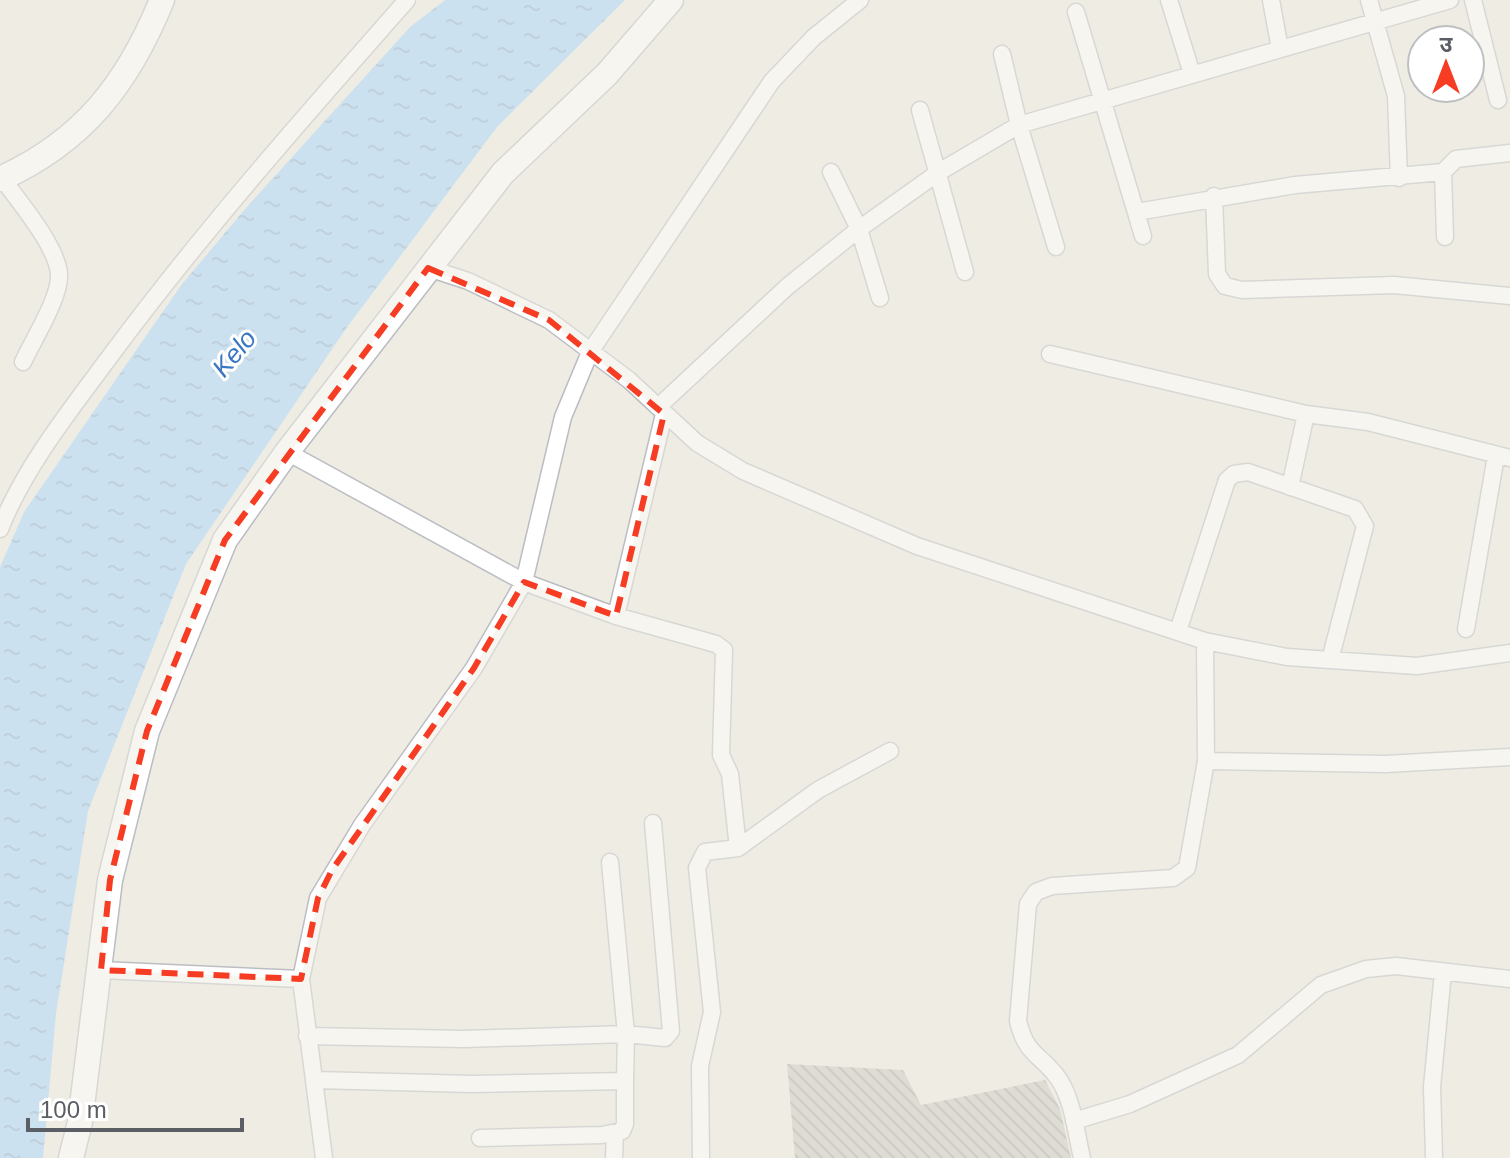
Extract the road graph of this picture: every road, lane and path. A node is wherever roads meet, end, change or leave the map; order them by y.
1 (162, 0) edge
2 (407, 0) edge
3 (671, 0) edge
4 (860, 0) edge
5 (1169, 0) edge
6 (1271, 0) edge
7 (1369, 0) edge
8 (1450, 0) edge
9 (1473, 0) edge
10 (1076, 12) dead end
11 (1375, 21) junction
12 (1280, 49) junction
13 (1002, 54) dead end
14 (1192, 74) junction
15 (1103, 99) junction
16 (1498, 100) dead end
17 (920, 110) dead end
18 (1019, 125) junction
19 (1510, 153) edge
20 (831, 172) dead end
21 (939, 172) junction
22 (1443, 172) junction
23 (1, 178) edge
24 (1399, 178) junction
25 (1214, 196) junction
26 (1137, 212) junction
27 (859, 229) junction
28 (1143, 236) dead end
29 (1445, 237) dead end
30 (1056, 247) dead end
31 (428, 268) junction
32 (965, 272) dead end
33 (1510, 296) edge
34 (880, 298) dead end
35 (590, 352) junction
36 (1050, 354) dead end
37 (23, 362) dead end
38 (661, 410) junction
39 (1306, 414) junction
40 (287, 452) junction
41 (1503, 457) edge
42 (1290, 487) junction
43 (0, 529) edge
44 (524, 582) junction
45 (616, 616) junction
46 (1466, 629) dead end
47 (1178, 631) junction
48 (1205, 641) junction
49 (1510, 653) edge
50 (1330, 660) junction
51 (890, 751) dead end
52 (1510, 757) edge
53 (1206, 761) junction
54 (653, 823) dead end
55 (738, 848) junction
56 (610, 862) dead end
57 (101, 970) junction
58 (1443, 972) junction
59 (301, 979) junction
60 (1510, 979) edge
61 (626, 1034) junction
62 (307, 1036) junction
63 (315, 1080) junction
64 (625, 1081) junction
65 (1074, 1121) junction
66 (615, 1133) junction
67 (480, 1138) dead end
68 (71, 1158) edge
69 (324, 1158) edge
70 (614, 1158) edge
71 (701, 1158) edge
72 (1082, 1158) edge
73 (1434, 1158) edge

1 - 23 street
2 - 43 street
3 - 31 street
4 - 35 street
5 - 14 street
6 - 12 street
7 - 11 street
8 - 11 street
9 - 16 street
10 - 15 street
11 - 12 street
11 - 24 street
12 - 14 street
13 - 18 street
14 - 15 street
15 - 18 street
15 - 26 street
17 - 21 street
18 - 21 street
18 - 30 street
19 - 22 street
20 - 27 street
21 - 27 street
21 - 32 street
22 - 24 street
22 - 29 street
23 - 37 street
24 - 25 street
25 - 26 street
25 - 33 street
26 - 28 street
27 - 34 street
27 - 38 street
31 - 35 street
31 - 40 street
35 - 38 street
35 - 44 street
36 - 39 street
38 - 45 street
38 - 47 street
39 - 41 street
39 - 42 street
40 - 44 street
40 - 57 street
41 - 46 street
42 - 47 street
42 - 50 street
44 - 45 street
44 - 59 street
45 - 55 street
47 - 48 street
48 - 50 street
48 - 53 street
49 - 50 street
51 - 55 street
52 - 53 street
53 - 65 street
54 - 61 street
55 - 71 street
56 - 61 street
57 - 59 street
57 - 68 street
58 - 60 street
58 - 65 street
58 - 73 street
59 - 62 street
61 - 62 street
61 - 64 street
62 - 63 street
63 - 64 street
63 - 69 street
64 - 66 street
65 - 72 street
66 - 67 street
66 - 70 street

